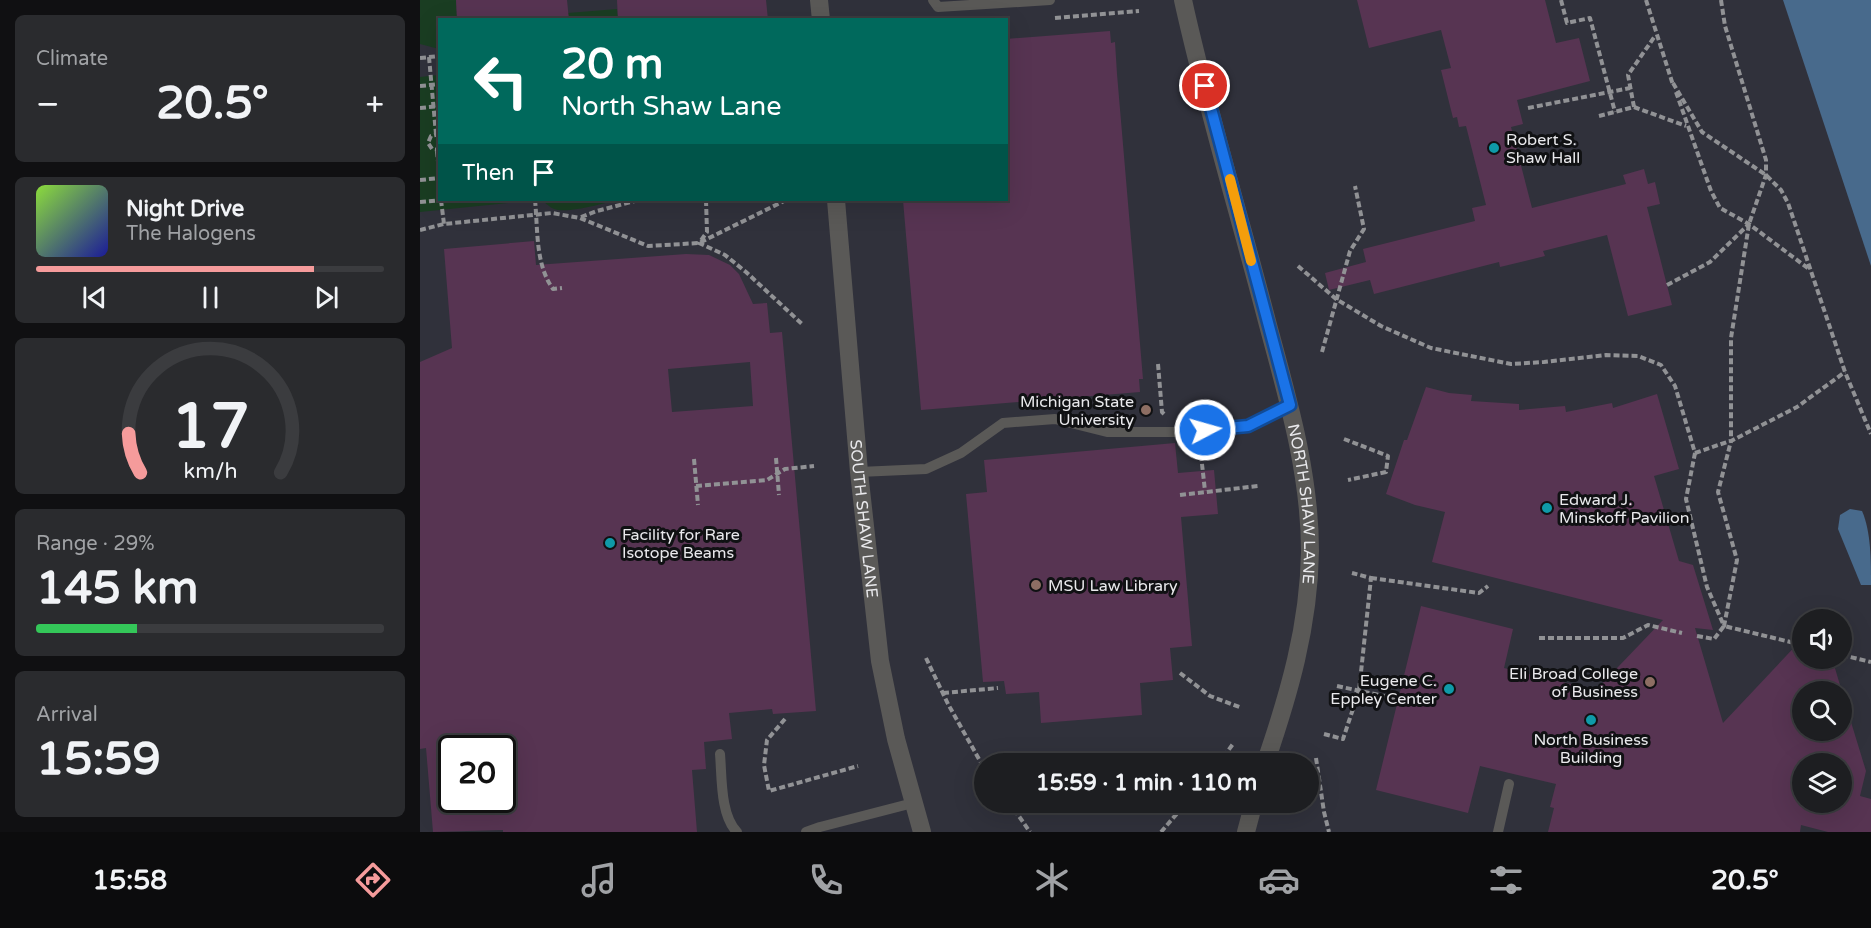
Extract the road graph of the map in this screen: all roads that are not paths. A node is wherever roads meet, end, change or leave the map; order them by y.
1 (819, 0) edge
2 (933, 0) edge
3 (1038, 0) edge
4 (1050, 0) edge
5 (1183, 0) edge
6 (1010, 1) edge
7 (983, 2) edge
8 (957, 3) edge
9 (821, 18) edge
10 (836, 201) edge
11 (1290, 405) junction
12 (859, 472) junction
13 (1269, 753) edge
14 (720, 754) dead end
15 (1509, 784) dead end
16 (913, 803) junction
17 (1251, 813) edge
18 (737, 832) edge
19 (806, 832) edge
20 (922, 832) edge
21 (1246, 832) edge
22 (1498, 832) edge

1 - 9 street
2 - 8 lane
3 - 4 lane
3 - 6 lane
5 - 11 street, NORTH SHAW LANE
6 - 7 lane
7 - 8 lane
10 - 12 street, SOUTH SHAW LANE
11 - 12 lane
11 - 13 street, NORTH SHAW LANE
12 - 16 street, SOUTH SHAW LANE
14 - 18 lane
15 - 22 lane
16 - 19 lane
16 - 20 street, SOUTH SHAW LANE
17 - 21 street

